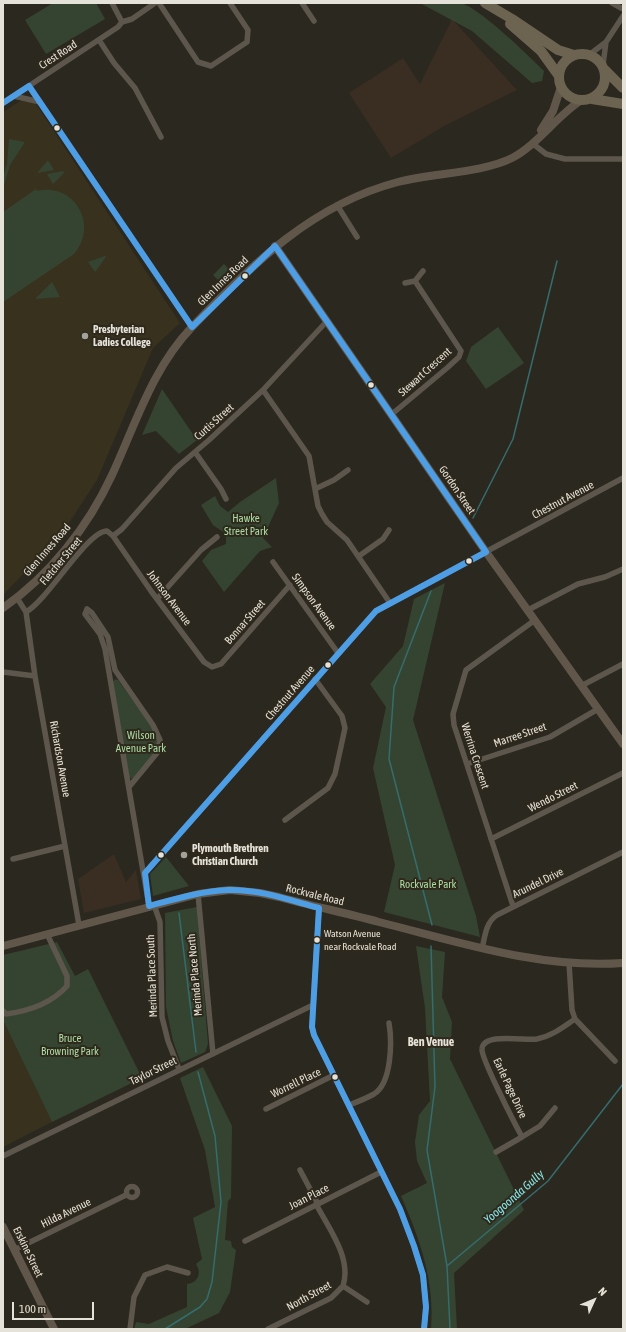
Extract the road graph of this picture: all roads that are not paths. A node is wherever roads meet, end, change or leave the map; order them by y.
1 (112, 3) edge
2 (155, 3) edge
3 (159, 3) edge
4 (230, 3) edge
5 (302, 3) edge
6 (612, 3) edge
7 (488, 4) edge
8 (623, 9) edge
9 (623, 16) edge
10 (314, 21) dead end
11 (122, 22) junction
12 (99, 40) junction
13 (606, 42) junction
14 (574, 55) junction
15 (589, 55) junction
16 (604, 68) junction
17 (559, 76) junction
18 (29, 86) junction
19 (561, 87) junction
20 (623, 88) edge
21 (14, 96) junction
22 (592, 99) junction
23 (580, 101) junction
24 (40, 102) junction
25 (3, 103) edge
26 (623, 104) edge
27 (161, 136) dead end
28 (534, 141) junction
29 (623, 159) edge
30 (337, 205) junction
31 (357, 238) dead end
32 (275, 246) junction
33 (423, 271) dead end
34 (415, 281) junction
35 (405, 282) dead end
36 (327, 321) junction
37 (192, 327) junction
38 (264, 390) junction
39 (392, 414) junction
40 (195, 452) junction
41 (348, 470) dead end
42 (623, 478) edge
43 (315, 489) junction
44 (226, 499) dead end
45 (389, 530) dead end
46 (114, 536) junction
47 (217, 537) dead end
48 (486, 552) junction
49 (359, 556) junction
50 (273, 562) dead end
51 (623, 569) edge
52 (290, 586) junction
53 (17, 598) junction
54 (157, 599) junction
55 (390, 603) junction
56 (3, 608) edge
57 (528, 610) junction
58 (26, 612) junction
59 (535, 620) junction
60 (99, 627) dead end
61 (338, 653) junction
62 (623, 664) edge
63 (212, 667) joint
64 (112, 670) junction
65 (3, 672) edge
66 (35, 676) junction
67 (315, 679) junction
68 (581, 686) junction
69 (598, 709) junction
70 (623, 744) edge
71 (467, 764) junction
72 (623, 773) edge
73 (128, 787) junction
74 (285, 820) dead end
75 (491, 839) junction
76 (64, 846) junction
77 (623, 852) edge
78 (13, 859) dead end
79 (145, 873) junction
80 (198, 894) junction
81 (152, 905) junction
82 (513, 906) junction
83 (319, 908) junction
84 (79, 925) junction
85 (47, 934) junction
86 (3, 946) edge
87 (482, 949) junction
88 (569, 963) junction
89 (623, 963) edge
90 (313, 1005) junction
91 (3, 1011) edge
92 (575, 1019) junction
93 (389, 1023) dead end
94 (212, 1054) junction
95 (615, 1061) dead end
96 (179, 1069) junction
97 (334, 1076) junction
98 (349, 1106) junction
99 (555, 1108) dead end
100 (266, 1109) dead end
101 (522, 1137) junction
102 (496, 1152) dead end
103 (3, 1156) edge
104 (300, 1170) dead end
105 (381, 1172) junction
106 (126, 1195) dead end
107 (317, 1204) junction
108 (3, 1227) edge
109 (245, 1241) dead end
110 (14, 1250) junction
111 (188, 1273) dead end
112 (344, 1286) junction
113 (367, 1302) dead end
114 (54, 1329) edge
115 (130, 1329) edge
116 (268, 1329) edge
117 (424, 1329) edge

1 - 11 street
2 - 11 street, Crest Road
3 - 4 street
5 - 10 street
6 - 8 street
7 - 14 highway
7 - 17 highway
9 - 13 street
11 - 12 street, Crest Road
12 - 18 street, Crest Road
12 - 27 street
13 - 15 street
13 - 16 street
14 - 15 highway
14 - 17 highway
15 - 16 highway
16 - 20 highway
16 - 22 highway
17 - 19 highway
18 - 21 street, Crest Road
18 - 24 street
19 - 23 highway
19 - 28 street, Glen Innes Road
21 - 24 street
21 - 25 street, Crest Road
22 - 23 highway
22 - 26 highway
23 - 28 street, Glen Innes Road
24 - 37 street
28 - 29 street
28 - 30 street, Glen Innes Road
30 - 31 street
30 - 32 street, Glen Innes Road
32 - 36 street, Gordon Street
32 - 37 street, Glen Innes Road
33 - 34 street
34 - 35 street
34 - 39 street, Stewart Crescent
36 - 38 street, Curtis Street
36 - 39 street, Gordon Street
37 - 53 street, Glen Innes Road
38 - 40 street, Curtis Street
38 - 43 street
39 - 48 street, Gordon Street
40 - 44 street
40 - 46 street, Curtis Street
41 - 43 street
42 - 48 street, Chestnut Avenue
43 - 49 street
45 - 49 street
46 - 54 street, Johnson Avenue
46 - 58 street, Fletcher Street
47 - 54 street
48 - 55 street, Chestnut Avenue
48 - 57 street, Gordon Street
49 - 55 street
50 - 52 street, Simpson Avenue
51 - 57 street
52 - 61 street, Simpson Avenue
52 - 63 street, Bonnar Street
53 - 56 street, Glen Innes Road
53 - 58 street, Richardson Avenue
54 - 63 street, Johnson Avenue
55 - 61 street, Chestnut Avenue
57 - 59 street, Gordon Street
58 - 66 street, Richardson Avenue
59 - 68 street, Gordon Street
59 - 71 street, Werrina Crescent
60 - 64 street, Merinda Place South
61 - 67 street, Chestnut Avenue
62 - 68 street
64 - 73 street, Merinda Place South
64 - 73 street
65 - 66 street
66 - 76 street, Richardson Avenue
67 - 74 street
67 - 79 street, Chestnut Avenue
68 - 69 street, Gordon Street
69 - 70 street, Gordon Street
69 - 71 street, Marree Street
71 - 75 street, Werrina Crescent
72 - 75 street, Wendo Street
73 - 79 street, Merinda Place South
75 - 82 street, Werrina Crescent
76 - 78 street
76 - 84 street, Richardson Avenue
77 - 82 street, Arundel Drive
79 - 81 street, Merinda Place South
80 - 81 street, Rockvale Road
80 - 83 street, Rockvale Road
80 - 94 street, Merinda Place North
81 - 84 street, Rockvale Road
81 - 96 street, Merinda Place South
82 - 87 street, Arundel Drive
83 - 87 street, Rockvale Road
83 - 90 street
84 - 85 street, Rockvale Road
85 - 86 street, Rockvale Road
85 - 91 street
87 - 88 street, Rockvale Road
88 - 89 street, Rockvale Road
88 - 92 street
90 - 94 street, Taylor Street
90 - 97 street
92 - 95 street
92 - 101 street, Earle Page Drive
93 - 98 street
94 - 96 street, Taylor Street
96 - 103 street, Taylor Street
97 - 98 street
97 - 100 street, Worrell Place
98 - 105 street
99 - 101 street
101 - 102 street
104 - 107 street, North Street
105 - 107 street, Joan Place
105 - 117 street
106 - 110 street, Hilda Avenue
107 - 109 street, Joan Place
107 - 112 street, North Street
108 - 110 street, Erskine Street
110 - 114 street, Erskine Street
111 - 115 street
112 - 113 street
112 - 116 street, North Street

